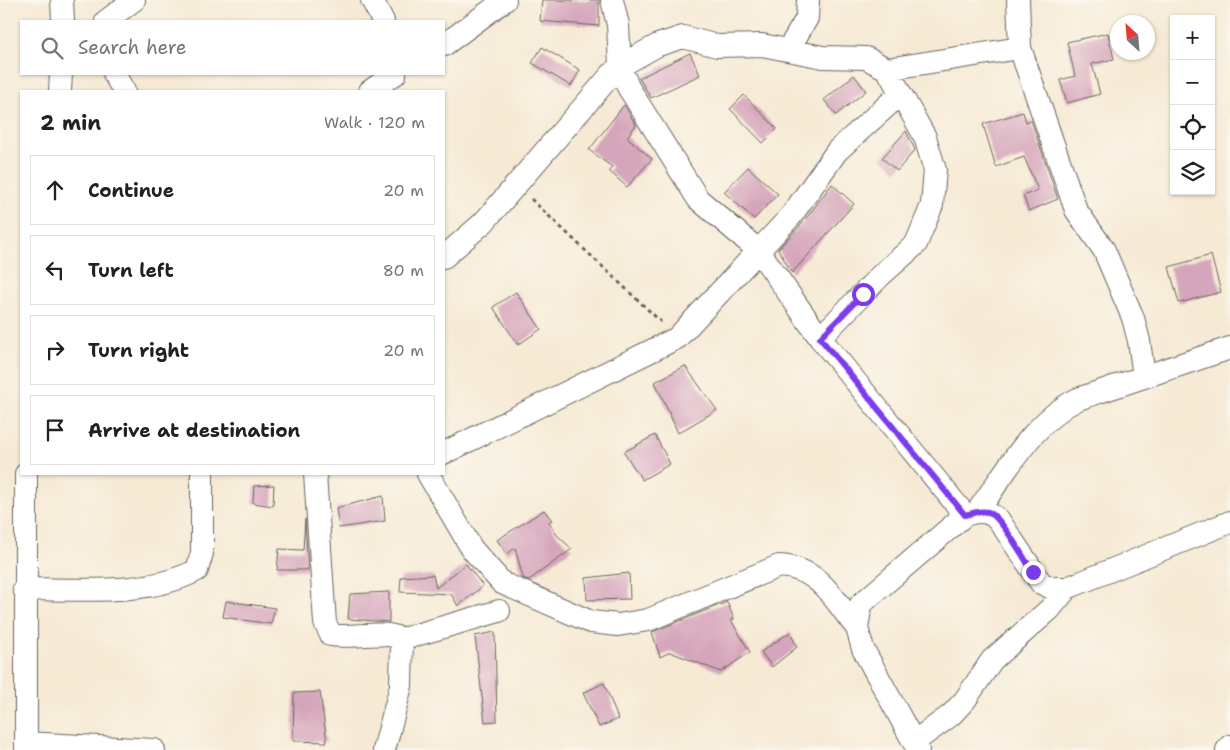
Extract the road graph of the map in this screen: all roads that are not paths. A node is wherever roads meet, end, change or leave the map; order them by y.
1 (62, 0) edge
2 (134, 0) edge
3 (372, 0) edge
4 (505, 0) edge
5 (612, 0) edge
6 (808, 0) edge
7 (1018, 0) edge
8 (63, 20) edge
9 (107, 20) edge
10 (382, 20) edge
11 (445, 44) edge
12 (1020, 48) junction
13 (788, 50) junction
14 (620, 66) junction
15 (887, 69) junction
16 (61, 75) edge
17 (115, 75) edge
18 (394, 75) edge
19 (60, 90) edge
20 (123, 90) edge
21 (371, 90) edge
22 (900, 94) junction
23 (759, 251) junction
24 (445, 256) edge
25 (820, 338) junction
26 (1230, 348) edge
27 (1144, 377) junction
28 (445, 452) edge
29 (26, 475) edge
30 (202, 475) edge
31 (315, 475) edge
32 (429, 475) edge
33 (971, 513) junction
34 (1230, 522) edge
35 (1067, 588) junction
36 (24, 589) junction
37 (499, 611) dead end
38 (857, 628) junction
39 (402, 639) junction
40 (26, 746) edge
41 (916, 746) edge
42 (1230, 746) edge
43 (154, 750) edge
44 (384, 750) edge
45 (1227, 750) edge

1 - 8 street
2 - 9 street
3 - 10 street
4 - 11 street
5 - 14 street
6 - 13 street
7 - 12 street
12 - 15 street
12 - 27 street
13 - 14 street
13 - 15 street
14 - 23 street
14 - 24 street
15 - 22 street
16 - 19 street
17 - 20 street
18 - 21 street
22 - 23 street
22 - 25 street
23 - 25 street
23 - 28 street
25 - 33 street
26 - 27 street
27 - 33 street
29 - 36 street
30 - 36 street
31 - 39 street
32 - 38 street
33 - 35 street
33 - 38 street
34 - 35 street
35 - 41 street
36 - 40 street
37 - 39 street
38 - 41 street
39 - 44 street
40 - 43 street
42 - 45 street

